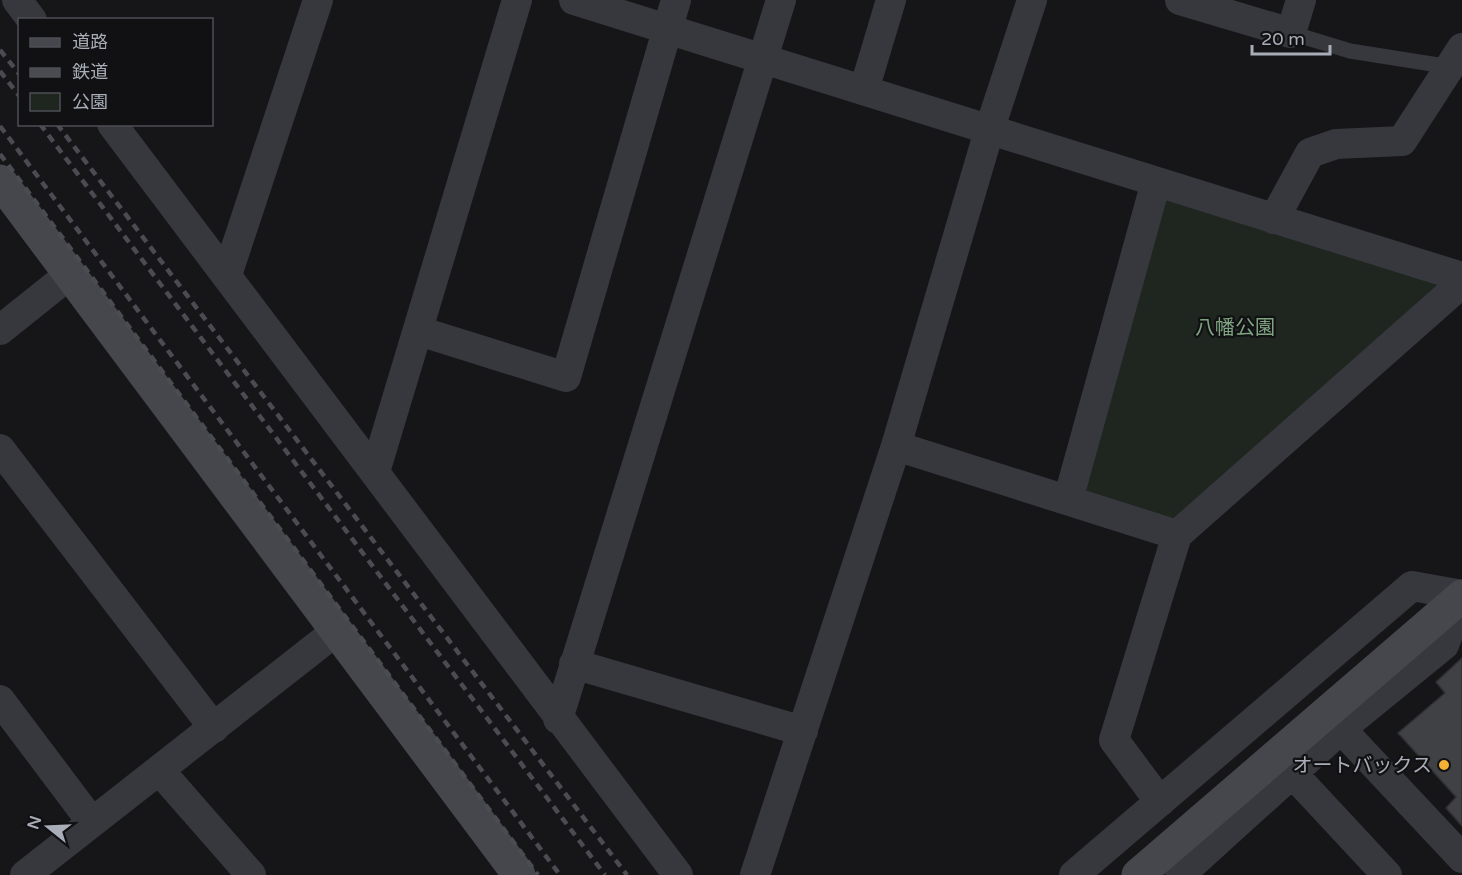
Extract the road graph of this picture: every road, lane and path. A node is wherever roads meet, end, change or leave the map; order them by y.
1 (17, 0) edge
2 (318, 0) edge
3 (517, 0) edge
4 (574, 0) edge
5 (676, 0) edge
6 (781, 0) edge
7 (891, 0) edge
8 (1032, 0) edge
9 (1180, 0) edge
10 (1301, 0) edge
11 (30, 18) edge
12 (667, 28) junction
13 (1291, 33) junction
14 (1456, 57) edge
15 (764, 58) junction
16 (864, 90) junction
17 (114, 126) edge
18 (989, 131) junction
19 (0, 181) edge
20 (1156, 182) junction
21 (1274, 219) junction
22 (70, 274) junction
23 (227, 275) junction
24 (1462, 277) edge
25 (1462, 282) edge
26 (0, 330) edge
27 (419, 331) junction
28 (896, 446) junction
29 (0, 449) edge
30 (375, 472) junction
31 (1068, 500) junction
32 (1178, 535) junction
33 (1462, 596) edge
34 (335, 632) junction
35 (574, 664) junction
36 (0, 700) edge
37 (558, 718) junction
38 (214, 728) junction
39 (1341, 729) junction
40 (803, 731) junction
41 (160, 771) junction
42 (1292, 773) junction
43 (1160, 802) junction
44 (91, 822) junction
45 (1462, 858) edge
46 (25, 875) edge
47 (251, 875) edge
48 (519, 875) edge
49 (678, 875) edge
50 (755, 875) edge
51 (1074, 875) edge
52 (1138, 875) edge
53 (1180, 875) edge
54 (1387, 875) edge

1 - 11 street
2 - 23 street
3 - 27 street
4 - 12 street
5 - 12 street
6 - 15 street
7 - 16 street
8 - 18 street
9 - 13 street
10 - 13 street
12 - 15 street
12 - 27 street
13 - 14 lane
14 - 21 street
15 - 16 street
15 - 35 street
16 - 18 street
17 - 23 street
18 - 20 street
18 - 28 street
19 - 22 street
20 - 21 street
20 - 31 street
21 - 24 street
22 - 26 street
22 - 34 street
23 - 30 street
25 - 32 street
27 - 30 street
28 - 31 street
28 - 40 street
29 - 38 street
30 - 37 street
31 - 32 street
32 - 43 street
33 - 39 street
33 - 43 street
33 - 52 street
34 - 38 street
34 - 48 street
35 - 37 street
35 - 40 street
36 - 44 street
37 - 49 street
38 - 41 street
39 - 42 street
39 - 45 street
40 - 50 street
41 - 44 street
41 - 47 street
42 - 53 street
42 - 54 street
43 - 51 street
44 - 46 street

